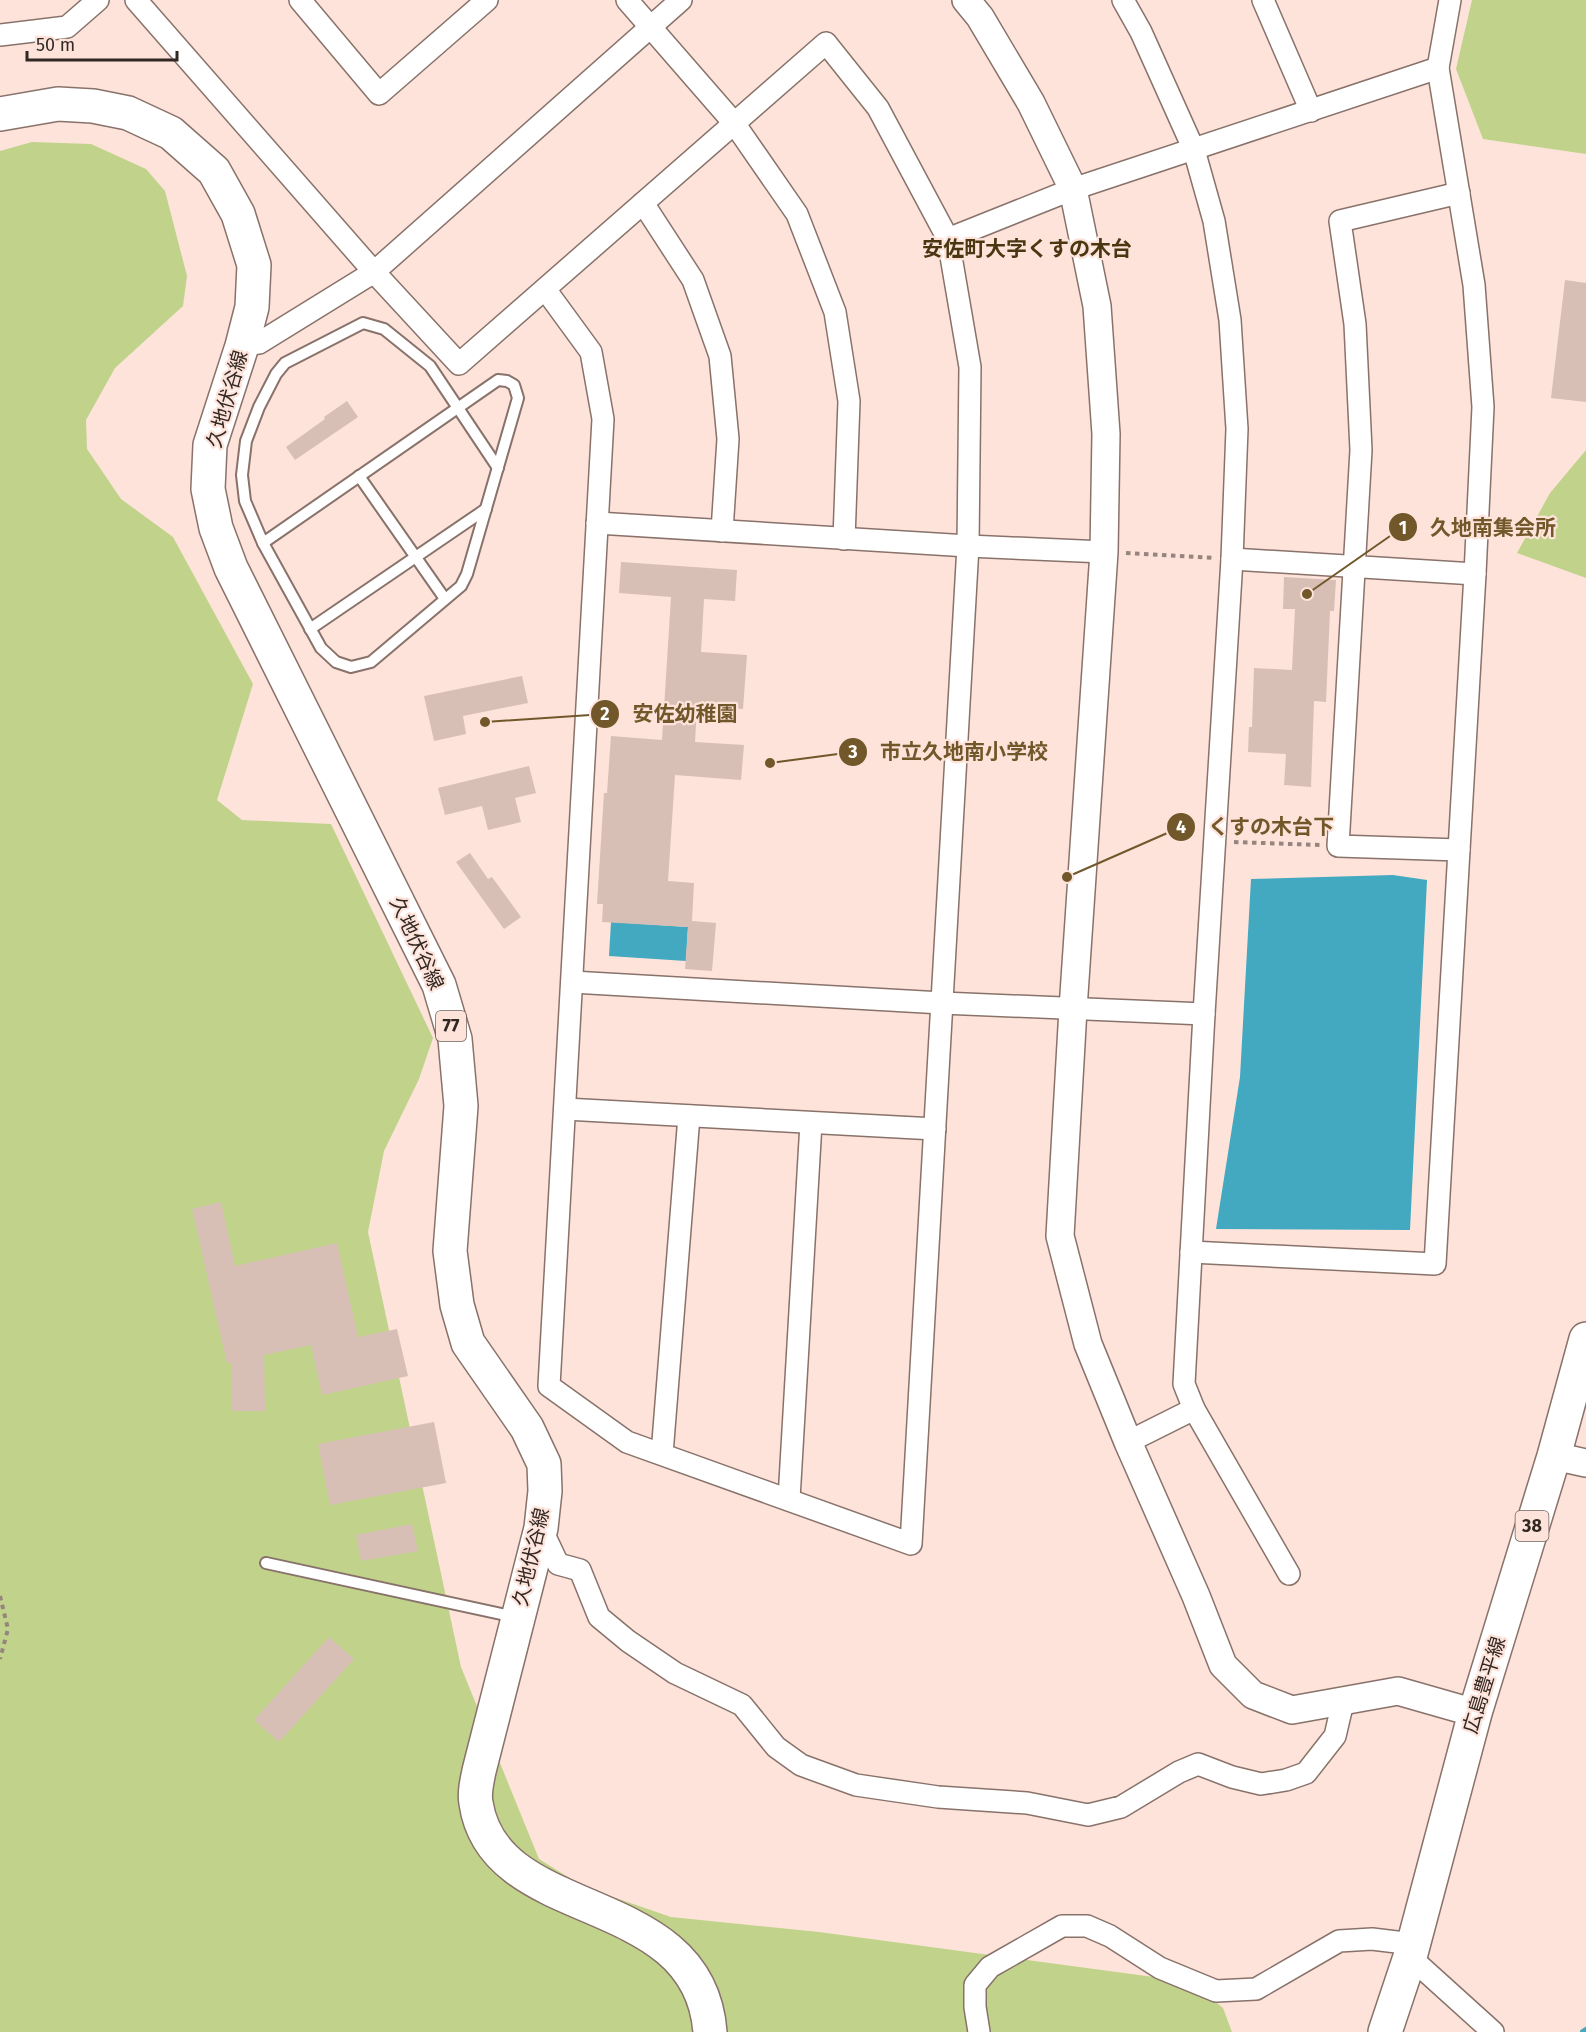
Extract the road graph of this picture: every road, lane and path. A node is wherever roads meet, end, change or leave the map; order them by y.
1 (98, 0) edge
2 (136, 0) edge
3 (300, 0) edge
4 (627, 0) edge
5 (681, 0) edge
6 (966, 0) edge
7 (1122, 0) edge
8 (1263, 0) edge
9 (1450, 0) edge
10 (474, 4) edge
11 (651, 27) junction
12 (0, 35) edge
13 (1438, 68) junction
14 (1311, 111) junction
15 (0, 114) edge
16 (734, 123) junction
17 (1194, 150) junction
18 (1072, 189) junction
19 (1459, 193) junction
20 (643, 203) junction
21 (948, 238) junction
22 (374, 272) junction
23 (545, 289) junction
24 (242, 346) junction
25 (457, 408) junction
26 (498, 468) junction
27 (359, 476) junction
28 (486, 509) junction
29 (597, 524) junction
30 (722, 531) junction
31 (844, 538) junction
32 (263, 543) junction
33 (968, 546) junction
34 (1111, 552) junction
35 (416, 557) junction
36 (1226, 558) junction
37 (1353, 567) junction
38 (1475, 574) junction
39 (445, 599) junction
40 (310, 629) junction
41 (1224, 841) dead end
42 (1328, 846) dead end
43 (1459, 850) junction
44 (572, 982) junction
45 (942, 1003) junction
46 (1073, 1009) junction
47 (1204, 1014) junction
48 (565, 1109) junction
49 (689, 1116) junction
50 (811, 1123) junction
51 (935, 1130) junction
52 (1191, 1252) junction
53 (1586, 1339) edge
54 (1194, 1409) junction
55 (1128, 1442) junction
56 (662, 1454) junction
57 (1554, 1456) junction
58 (1586, 1463) edge
59 (789, 1499) junction
60 (541, 1528) junction
61 (266, 1563) dead end
62 (1289, 1574) dead end
63 (0, 1596) edge
64 (516, 1617) junction
65 (0, 1659) edge
66 (1343, 1702) junction
67 (1475, 1713) junction
68 (1411, 1950) junction
69 (711, 2032) edge
70 (979, 2032) edge
71 (1385, 2032) edge
72 (1493, 2032) edge

1 - 12 street
2 - 22 street
3 - 10 street
4 - 11 street
5 - 11 street
6 - 18 street
7 - 17 street
8 - 14 street
9 - 13 street
11 - 16 street
11 - 22 street
13 - 14 street
13 - 19 street
14 - 17 street
15 - 24 main road, 久地伏谷線 / 77
16 - 20 street
16 - 21 street
16 - 31 street
17 - 18 street
17 - 36 street
18 - 21 street
18 - 34 street
19 - 37 street
19 - 38 street
20 - 23 street
20 - 30 street
21 - 33 street
22 - 23 street
22 - 24 street
23 - 29 street
24 - 60 main road, 久地伏谷線 / 77
25 - 26 lane
25 - 26 lane
25 - 27 lane
25 - 32 lane
26 - 28 lane
27 - 32 lane
27 - 35 lane
28 - 35 lane
28 - 39 lane
29 - 30 street
29 - 44 street
30 - 31 street
31 - 33 street
32 - 40 lane
33 - 34 street
33 - 45 street
34 - 36 path
34 - 46 street
35 - 39 lane
35 - 40 lane
36 - 37 street
36 - 47 street
37 - 38 street
37 - 43 street
38 - 43 street
39 - 40 lane
41 - 42 path
43 - 52 street
44 - 45 street
44 - 48 street
45 - 46 street
45 - 51 street
46 - 47 street
46 - 55 street
47 - 52 street
48 - 49 street
48 - 56 street
49 - 50 street
49 - 56 street
50 - 51 street
50 - 59 street
51 - 59 street
52 - 54 street
53 - 57 main road, 広島豊平線 / 38
54 - 55 street
54 - 62 street
55 - 66 street
56 - 59 street
57 - 58 street
57 - 67 main road, 広島豊平線 / 38
60 - 64 main road, 久地伏谷線 / 77
60 - 66 street
61 - 64 lane
63 - 65 path
64 - 69 main road, 久地伏谷線 / 77
66 - 67 street
67 - 68 main road, 広島豊平線 / 38
68 - 70 street
68 - 71 main road, 広島豊平線 / 38
68 - 72 street

